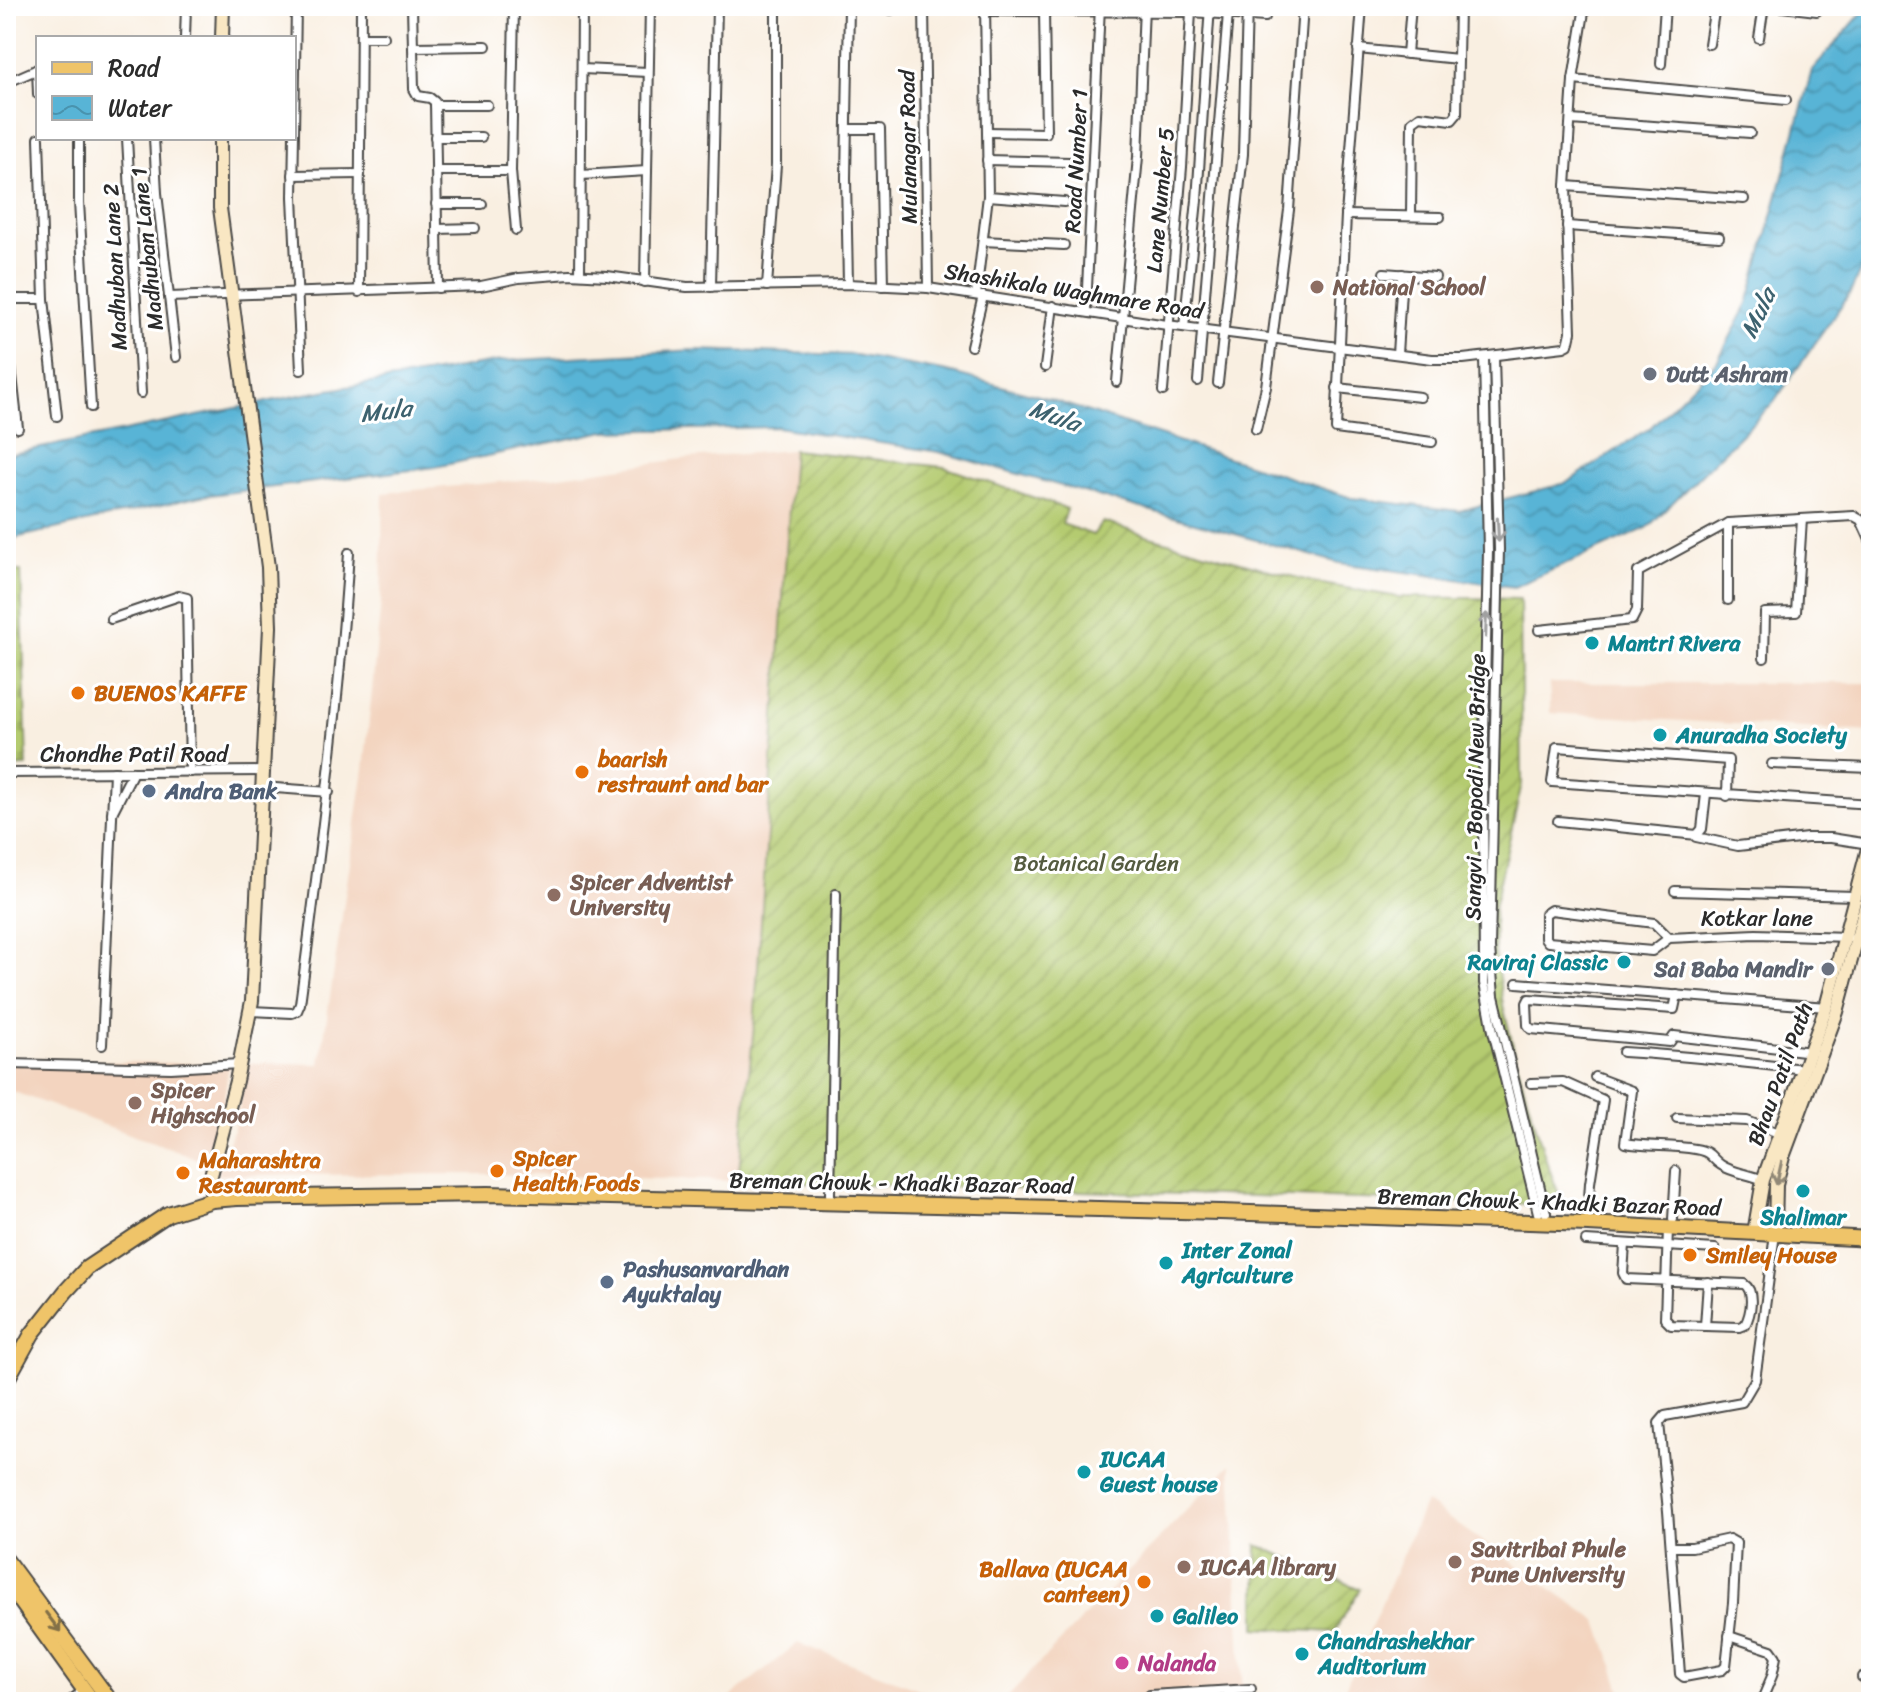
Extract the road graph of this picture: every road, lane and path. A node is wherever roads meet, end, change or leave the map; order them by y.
1 (186, 6) edge
2 (223, 6) edge
3 (296, 6) edge
4 (361, 6) edge
5 (412, 6) edge
6 (514, 6) edge
7 (582, 6) edge
8 (650, 6) edge
9 (717, 6) edge
10 (776, 6) edge
11 (849, 6) edge
12 (924, 6) edge
13 (1303, 6) edge
14 (1362, 6) edge
15 (1411, 6) edge
16 (1459, 6) edge
17 (1585, 6) edge
18 (1665, 6) edge
19 (1715, 6) edge
20 (1764, 6) edge
21 (1774, 6) edge
22 (1818, 6) edge
23 (985, 9) edge
24 (1144, 9) edge
25 (1167, 9) edge
26 (1100, 10) edge
27 (1210, 10) edge
28 (1247, 10) edge
29 (1044, 12) junction
30 (1191, 12) junction
31 (1228, 13) junction
32 (1265, 17) dead end
33 (185, 36) edge
34 (222, 36) edge
35 (295, 36) edge
36 (361, 37) junction
37 (384, 37) dead end
38 (1759, 38) dead end
39 (1709, 44) dead end
40 (486, 46) dead end
41 (413, 47) junction
42 (1358, 49) junction
43 (1407, 54) junction
44 (1458, 59) junction
45 (1661, 64) dead end
46 (582, 69) junction
47 (36, 70) edge
48 (648, 72) junction
49 (1573, 80) junction
50 (6, 83) edge
51 (1786, 100) dead end
52 (435, 105) junction
53 (487, 105) dead end
54 (1571, 120) junction
55 (6, 122) edge
56 (847, 129) junction
57 (987, 132) junction
58 (1750, 133) dead end
59 (435, 137) junction
60 (481, 137) dead end
61 (39, 140) edge
62 (79, 140) edge
63 (127, 140) edge
64 (154, 140) edge
65 (220, 140) edge
66 (293, 140) edge
67 (987, 160) junction
68 (1070, 162) dead end
69 (436, 171) junction
70 (511, 171) junction
71 (647, 171) junction
72 (6, 172) edge
73 (360, 174) junction
74 (293, 175) junction
75 (581, 175) junction
76 (1566, 186) junction
77 (988, 196) junction
78 (1744, 199) dead end
79 (1064, 202) dead end
80 (436, 204) junction
81 (482, 204) dead end
82 (1411, 214) junction
83 (1346, 215) junction
84 (1440, 217) dead end
85 (1567, 226) junction
86 (475, 228) dead end
87 (437, 229) junction
88 (516, 230) dead end
89 (1719, 237) dead end
90 (983, 241) junction
91 (1064, 245) dead end
92 (1384, 273) dead end
93 (580, 274) junction
94 (1402, 274) junction
95 (1435, 277) dead end
96 (645, 282) junction
97 (848, 284) junction
98 (767, 286) junction
99 (883, 286) junction
100 (711, 287) junction
101 (438, 288) junction
102 (928, 288) junction
103 (359, 292) junction
104 (298, 294) junction
105 (232, 295) junction
106 (979, 295) junction
107 (169, 297) junction
108 (6, 299) edge
109 (44, 299) junction
110 (1053, 306) junction
111 (1086, 310) junction
112 (1125, 317) junction
113 (6, 323) edge
114 (1167, 325) junction
115 (1184, 327) junction
116 (1201, 329) junction
117 (1224, 332) junction
118 (1272, 338) junction
119 (971, 346) dead end
120 (1338, 347) junction
121 (1397, 354) junction
122 (1489, 356) junction
123 (176, 357) dead end
124 (1045, 367) dead end
125 (301, 370) dead end
126 (1198, 381) dead end
127 (1117, 382) dead end
128 (1218, 383) dead end
129 (1337, 388) junction
130 (1163, 391) dead end
131 (141, 393) dead end
132 (1420, 397) dead end
133 (91, 407) dead end
134 (57, 416) dead end
135 (18, 428) dead end
136 (1256, 429) dead end
137 (1432, 442) dead end
138 (1802, 519) junction
139 (1728, 523) junction
140 (1871, 542) edge
141 (349, 553) dead end
142 (1728, 600) dead end
143 (111, 619) dead end
144 (1539, 630) dead end
145 (1764, 658) dead end
146 (1772, 764) dead end
147 (1871, 768) edge
148 (263, 771) junction
149 (114, 772) junction
150 (133, 772) junction
151 (190, 772) junction
152 (6, 773) edge
153 (262, 787) junction
154 (329, 792) junction
155 (1706, 794) junction
156 (1727, 796) junction
157 (1871, 804) edge
158 (112, 813) junction
159 (1558, 821) dead end
160 (1693, 836) junction
161 (1870, 841) edge
162 (1871, 886) edge
163 (1675, 891) dead end
164 (836, 894) dead end
165 (1855, 896) junction
166 (1669, 938) junction
167 (1851, 938) junction
168 (1517, 983) dead end
169 (1677, 995) junction
170 (1832, 1009) junction
171 (251, 1011) junction
172 (102, 1045) dead end
173 (1623, 1052) dead end
174 (1816, 1053) junction
175 (10, 1064) dead end
176 (239, 1064) junction
177 (1804, 1069) junction
178 (1595, 1077) dead end
179 (1531, 1083) dead end
180 (1803, 1086) junction
181 (1677, 1118) dead end
182 (1784, 1135) junction
183 (1676, 1171) dead end
184 (1763, 1180) junction
185 (830, 1194) junction
186 (211, 1195) junction
187 (1220, 1208) junction
188 (1542, 1213) junction
189 (1588, 1219) junction
190 (1670, 1224) junction
191 (1754, 1228) junction
192 (1775, 1229) junction
193 (1871, 1229) edge
194 (1871, 1239) edge
195 (1586, 1241) dead end
196 (1625, 1245) junction
197 (1667, 1247) junction
198 (1715, 1249) dead end
199 (84, 1265) junction
200 (1666, 1280) junction
201 (1708, 1282) junction
202 (1705, 1326) junction
203 (6, 1361) edge
204 (6, 1381) edge
205 (1671, 1547) junction
206 (6, 1560) edge
207 (6, 1581) edge
208 (1729, 1636) junction
209 (1251, 1689) dead end
210 (1150, 1695) dead end
211 (89, 1696) edge
212 (69, 1702) edge
213 (111, 1702) edge
214 (1761, 1702) edge

1 - 33 street
2 - 34 street
3 - 35 street
4 - 36 street
5 - 41 street
6 - 70 street
7 - 46 street
8 - 48 street
9 - 100 street
10 - 98 street
11 - 56 street
12 - 102 street, Mulanagar Road
13 - 118 street
14 - 42 street
15 - 43 street
16 - 44 street
17 - 49 street, Shashikala Waghmare Road
18 - 45 street
19 - 39 street
20 - 38 street
21 - 22 street
23 - 29 street
23 - 57 street
24 - 25 street
24 - 26 street
24 - 112 street
25 - 30 street
26 - 29 street
26 - 111 street, Road Number 1
27 - 30 street
27 - 31 street
27 - 115 street
28 - 31 street
28 - 32 street
28 - 117 street
29 - 57 street
30 - 114 street, Lane Number 5
31 - 116 street
36 - 37 street
36 - 73 street
40 - 41 street
41 - 52 street
42 - 43 street
42 - 83 street
43 - 44 street
44 - 82 street
46 - 48 street
46 - 75 street
47 - 50 street
48 - 71 street
49 - 51 street
49 - 54 street, Shashikala Waghmare Road
52 - 53 street
52 - 59 street
54 - 58 street
54 - 76 street, Shashikala Waghmare Road
55 - 72 street
56 - 97 street
56 - 99 street
57 - 67 street
59 - 60 street
59 - 69 street
61 - 109 street
62 - 133 street
63 - 131 street, Madhuban Lane 2
64 - 107 street, Madhuban Lane 1
65 - 105 street
66 - 74 street
67 - 68 street
67 - 77 street
69 - 70 street
69 - 80 street
70 - 88 street
71 - 75 street
71 - 96 street
73 - 74 street
73 - 103 street
74 - 104 street
75 - 93 street
76 - 78 street
76 - 85 street, Shashikala Waghmare Road
77 - 79 street
77 - 90 street
80 - 81 street
80 - 87 street
82 - 83 street
82 - 84 street
83 - 120 street
85 - 89 street
85 - 122 street, Shashikala Waghmare Road
86 - 87 street
87 - 101 street
90 - 91 street
90 - 106 street
92 - 94 street
93 - 96 street, Shashikala Waghmare Road
93 - 101 street, Shashikala Waghmare Road
94 - 95 street
94 - 121 street
96 - 100 street, Shashikala Waghmare Road
97 - 98 street, Shashikala Waghmare Road
97 - 99 street, Shashikala Waghmare Road
98 - 100 street, Shashikala Waghmare Road
99 - 102 street, Shashikala Waghmare Road
101 - 103 street, Shashikala Waghmare Road
102 - 106 street, Shashikala Waghmare Road
103 - 104 street, Shashikala Waghmare Road
104 - 105 street, Shashikala Waghmare Road
104 - 125 street
105 - 107 street, Shashikala Waghmare Road
105 - 148 street
106 - 110 street, Shashikala Waghmare Road
106 - 119 street
107 - 123 street, Madhuban Lane 1
108 - 109 street
109 - 134 street
110 - 111 street, Shashikala Waghmare Road
110 - 124 street
111 - 112 street, Shashikala Waghmare Road
112 - 114 street, Shashikala Waghmare Road
112 - 127 street
113 - 135 street
114 - 115 street, Shashikala Waghmare Road
114 - 130 street, Lane Number 5
115 - 116 street, Shashikala Waghmare Road
116 - 117 street, Shashikala Waghmare Road
116 - 126 street
117 - 118 street, Shashikala Waghmare Road
117 - 128 street
118 - 120 street, Shashikala Waghmare Road
118 - 136 street
120 - 121 street, Shashikala Waghmare Road
120 - 129 street
121 - 122 street, Shashikala Waghmare Road
122 - 188 street, Sangvi - Bopodi New Bridge
129 - 132 street
129 - 137 street
138 - 139 street
138 - 140 street
138 - 145 street
139 - 142 street
139 - 144 street
141 - 154 street
143 - 151 street
146 - 147 street
148 - 151 street, Chondhe Patil Road
148 - 153 street
149 - 150 street, Chondhe Patil Road
149 - 152 street, Chondhe Patil Road
149 - 158 street
150 - 151 street, Chondhe Patil Road
150 - 158 street
153 - 154 street
153 - 171 street
154 - 171 street
155 - 156 street
155 - 156 street
155 - 160 street
156 - 157 street
158 - 172 street
159 - 160 street
160 - 161 street
161 - 165 street, Bhau Patil Path
162 - 167 street, Bhau Patil Path
163 - 165 street
164 - 185 street
165 - 167 street, Bhau Patil Path
166 - 166 street, Kotkar lane
166 - 167 street, Kotkar lane
167 - 170 street, Bhau Patil Path
168 - 169 street
169 - 170 street
169 - 174 street
170 - 174 street, Bhau Patil Path
171 - 176 street
173 - 177 street
174 - 177 street, Bhau Patil Path
174 - 180 street, Bhau Patil Path
175 - 176 street
176 - 186 street
177 - 180 street, Bhau Patil Path
178 - 184 street
179 - 189 street
180 - 182 street, Bhau Patil Path
181 - 182 street
182 - 184 street, Bhau Patil Path
182 -> 192 street, Bhau Patil Path
183 - 190 street
184 - 191 street, Bhau Patil Path
185 - 186 main road, Breman Chowk - Khadki Bazar Road
185 - 187 main road, Breman Chowk - Khadki Bazar Road
186 - 187 main road, Breman Chowk - Khadki Bazar Road
186 - 199 main road, Breman Chowk - Khadki Bazar Road
187 - 188 main road, Breman Chowk - Khadki Bazar Road
187 - 189 main road, Breman Chowk - Khadki Bazar Road
188 - 189 main road, Breman Chowk - Khadki Bazar Road
189 - 190 main road, Breman Chowk - Khadki Bazar Road
190 - 191 main road, Breman Chowk - Khadki Bazar Road
190 - 197 street
191 - 192 main road, Breman Chowk - Khadki Bazar Road
192 - 193 main road, Breman Chowk - Khadki Bazar Road
192 - 194 main road, Breman Chowk - Khadki Bazar Road
192 - 205 street
195 - 196 street
196 - 197 street
196 - 200 street
197 - 198 street
197 - 200 street
199 - 203 main road, Breman Chowk - Khadki Bazar Road
199 - 204 main road, Breman Chowk - Khadki Bazar Road
200 - 201 street
200 - 202 street
201 - 202 street
201 - 202 street
205 - 208 street
205 - 208 street
206 -> 213 main road
207 - 211 main road
208 - 214 street
209 - 210 street
211 - 212 street

